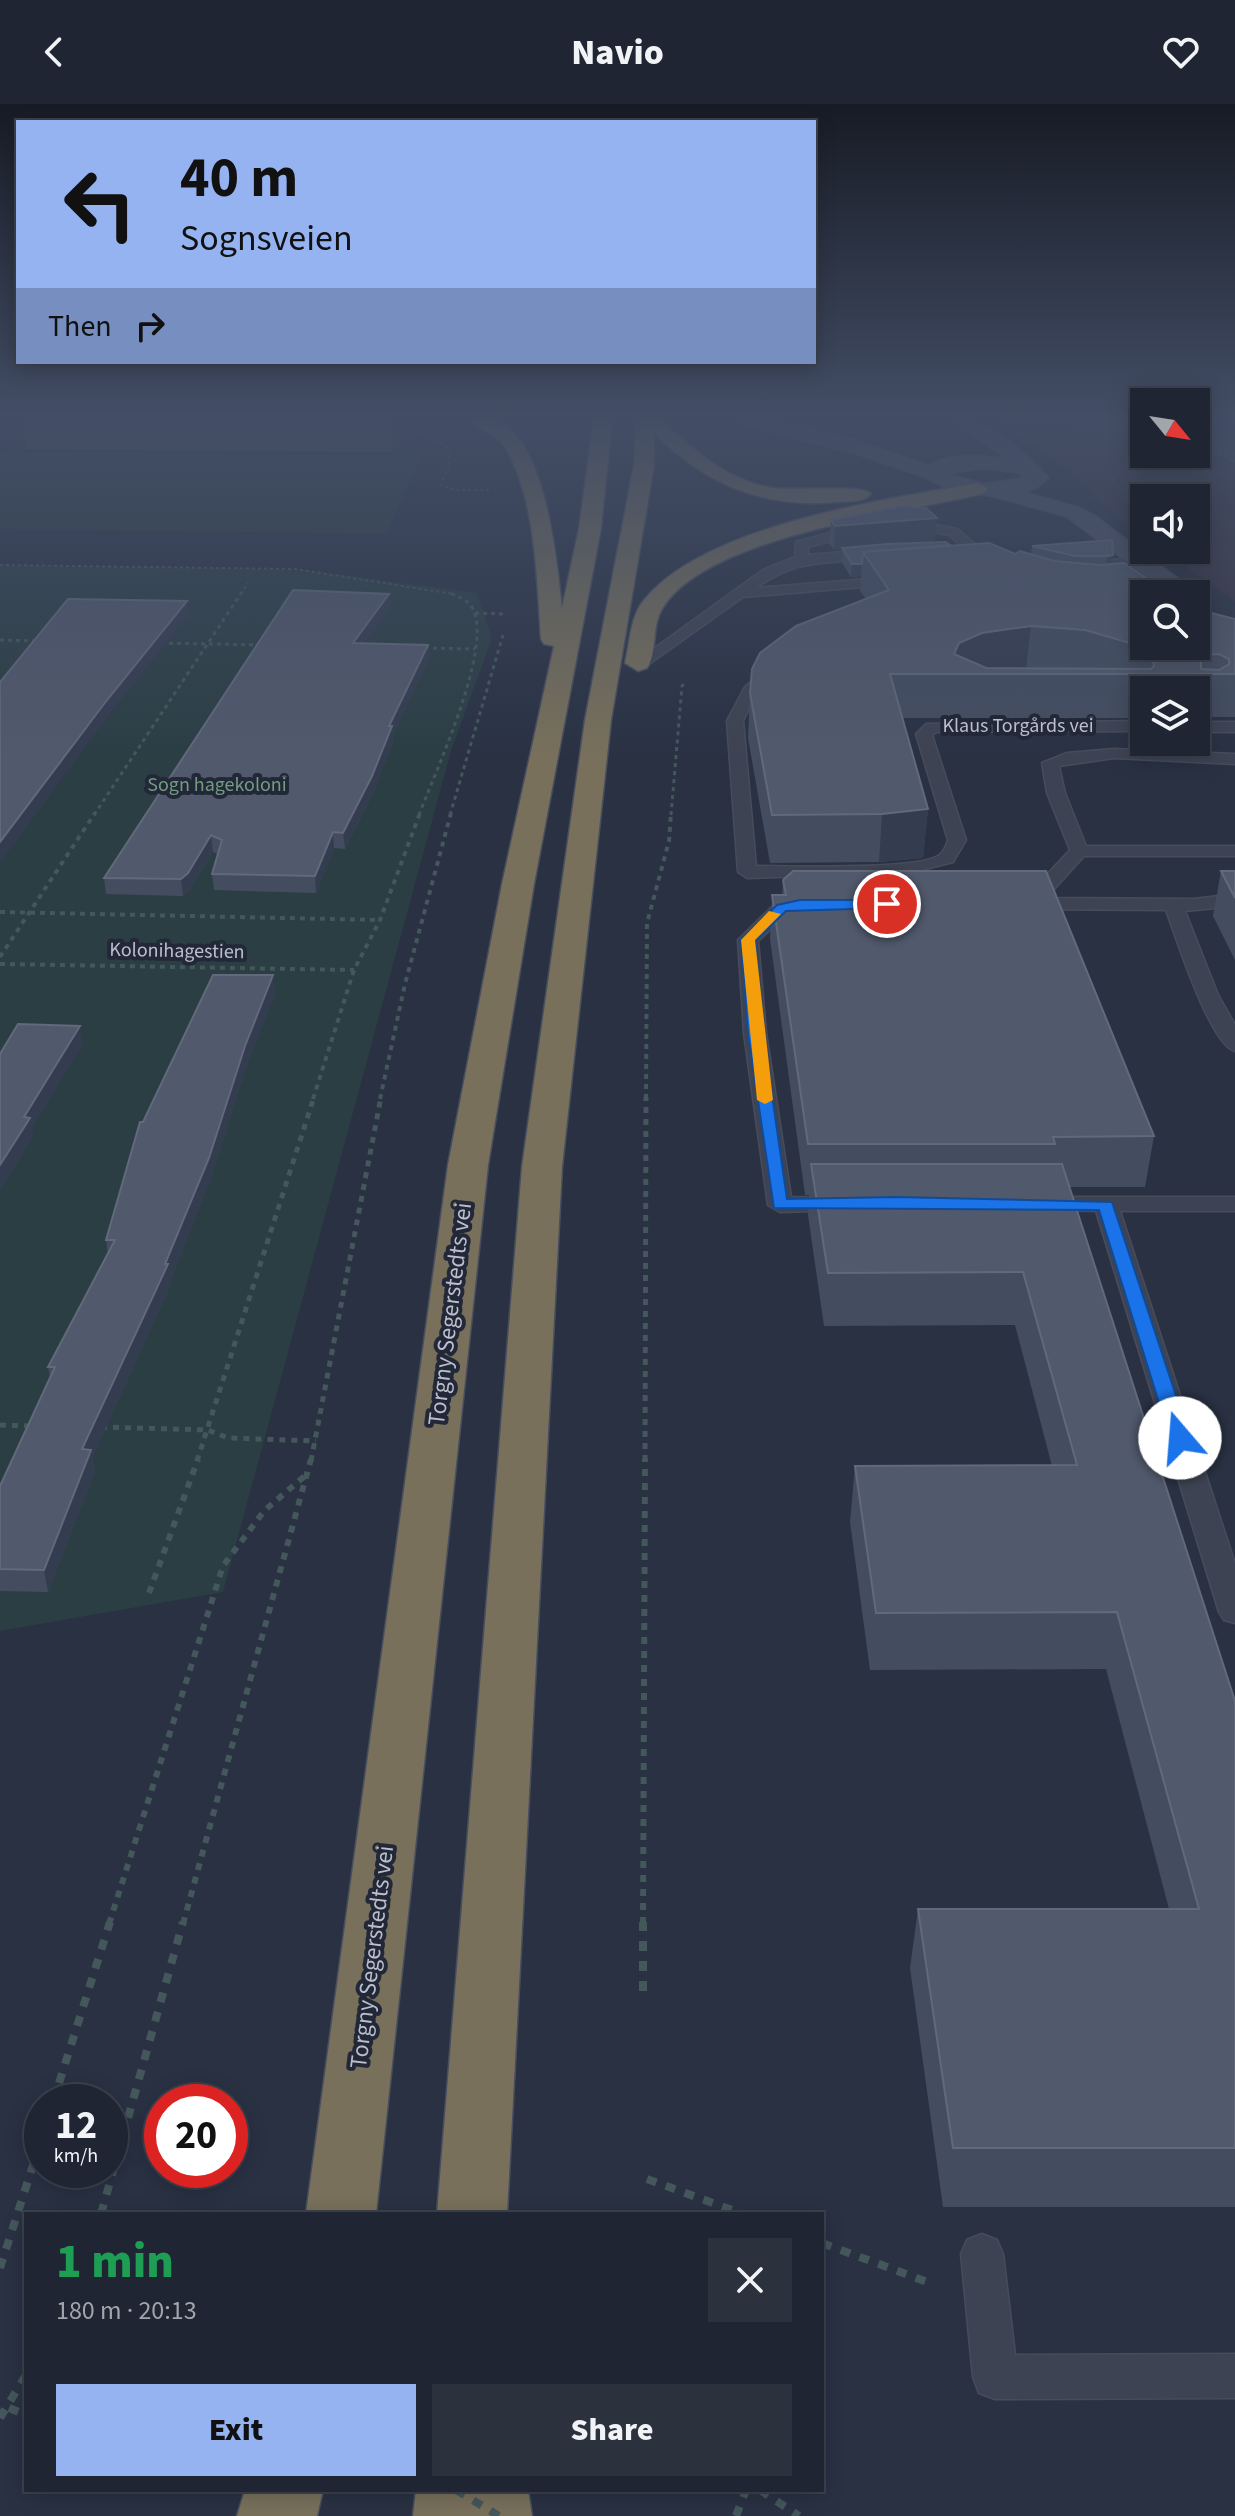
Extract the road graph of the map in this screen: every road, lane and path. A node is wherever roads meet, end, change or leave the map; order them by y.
1 (540, 533) edge
2 (589, 533) edge
3 (634, 533) edge
4 (784, 533) edge
5 (847, 533) edge
6 (954, 533) edge
7 (1104, 533) edge
8 (967, 545) junction
9 (952, 547) edge
10 (1130, 550) edge
11 (892, 552) edge
12 (802, 559) junction
13 (1130, 562) edge
14 (1150, 564) edge
15 (0, 565) edge
16 (1059, 568) edge
17 (986, 574) edge
18 (910, 580) edge
19 (1169, 580) edge
20 (248, 583) dead end
21 (741, 593) junction
22 (475, 613) junction
23 (1, 641) edge
24 (50, 641) edge
25 (160, 643) edge
26 (207, 644) junction
27 (270, 645) edge
28 (412, 648) edge
29 (475, 649) junction
30 (637, 666) junction
31 (778, 667) edge
32 (690, 676) dead end
33 (558, 685) junction
34 (930, 709) edge
35 (598, 720) junction
36 (943, 725) junction
37 (1130, 726) edge
38 (1210, 727) edge
39 (1235, 727) edge
40 (1235, 759) edge
41 (1079, 851) junction
42 (1235, 851) edge
43 (1235, 900) edge
44 (1000, 903) edge
45 (1031, 903) junction
46 (815, 904) edge
47 (1173, 905) junction
48 (0, 912) edge
49 (29, 912) junction
50 (380, 920) junction
51 (0, 957) edge
52 (0, 964) edge
53 (354, 970) junction
54 (1235, 1045) edge
55 (867, 1203) edge
56 (1016, 1204) edge
57 (1235, 1204) edge
58 (1106, 1205) junction
59 (0, 1425) edge
60 (48, 1426) edge
61 (96, 1427) edge
62 (208, 1430) junction
63 (316, 1441) junction
64 (308, 1474) junction
65 (149, 1593) dead end
66 (1235, 1612) edge
67 (643, 1991) dead end
68 (59, 2084) edge
69 (647, 2179) dead end
70 (26, 2188) edge
71 (102, 2212) edge
72 (341, 2212) edge
73 (472, 2212) edge
74 (738, 2212) edge
75 (824, 2244) edge
76 (982, 2254) dead end
77 (0, 2268) edge
78 (988, 2304) junction
79 (1235, 2376) edge
80 (24, 2379) edge
81 (8, 2407) junction
82 (24, 2414) edge
83 (0, 2418) edge
84 (283, 2492) edge
85 (309, 2492) edge
86 (455, 2492) edge
87 (458, 2492) edge
88 (489, 2492) edge
89 (745, 2492) edge
90 (763, 2492) edge
91 (277, 2516) edge
92 (306, 2516) edge
93 (453, 2516) edge
94 (492, 2516) edge
95 (499, 2516) edge
96 (736, 2516) edge
97 (799, 2516) edge

1 - 33 highway
2 - 33 highway, Torgny Segerstedts vei
3 - 35 highway
4 - 30 highway
5 - 12 lane
6 - 8 lane
7 - 10 main road
8 - 9 lane
8 - 17 lane
11 - 12 lane
12 - 21 lane
13 - 16 lane
14 - 19 main road
15 - 22 path
18 - 21 lane
20 - 26 path
21 - 30 lane
22 - 29 path
22 - 63 path
23 - 24 path
25 - 26 path
26 - 27 path
26 - 49 path
28 - 29 path
29 - 50 path
30 - 35 highway
31 - 36 lane, Klaus Torgårds vei
32 - 67 path
33 - 72 highway, Torgny Segerstedts vei
34 - 36 lane
35 - 73 highway
36 - 37 lane, Klaus Torgårds vei
38 - 39 lane
40 - 41 lane, Klaus Torgårds vei
41 - 42 lane
41 - 45 lane
43 - 47 lane
44 - 45 lane
45 - 47 lane
46 - 55 lane
47 - 54 lane
48 - 49 path, Kolonihagestien
49 - 50 path, Kolonihagestien
49 - 51 path
50 - 53 path
52 - 53 path, Kolonihagestien
53 - 62 path
56 - 58 lane
57 - 58 lane
58 - 66 lane
59 - 60 path
61 - 62 path
62 - 63 path
62 - 65 path
63 - 64 path
64 - 68 path
64 - 71 path
69 - 74 path
70 - 77 path
75 - 78 path
76 - 78 lane
78 - 79 lane
80 - 81 path
81 - 82 path
81 - 83 path
84 - 91 highway
85 - 92 highway
86 - 93 highway
87 - 95 path, bridge
88 - 94 highway
89 - 96 path
90 - 97 path

